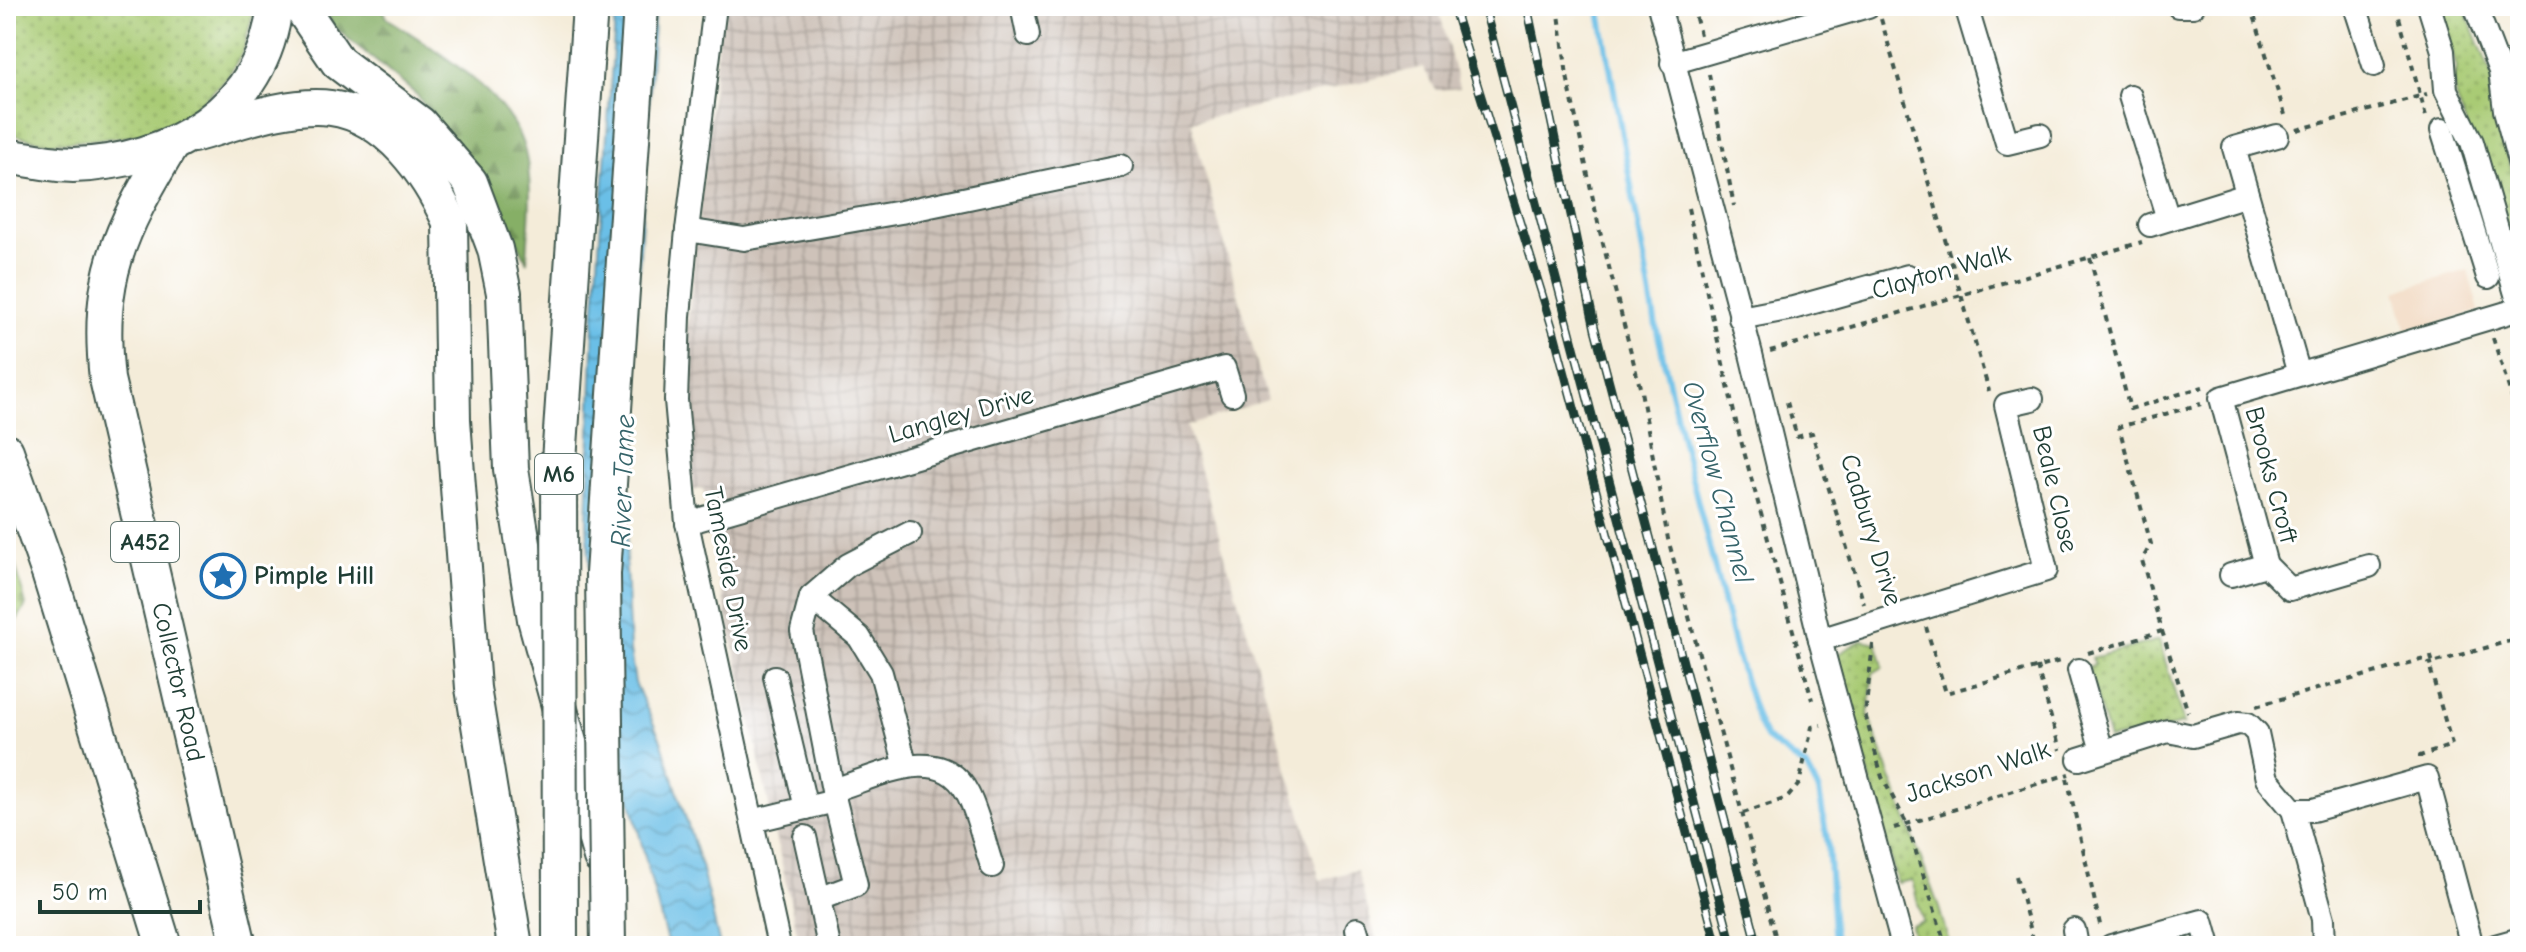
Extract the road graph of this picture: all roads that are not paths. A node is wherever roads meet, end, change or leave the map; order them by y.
1 (275, 6) edge
2 (300, 6) edge
3 (590, 6) edge
4 (641, 6) edge
5 (715, 6) edge
6 (1022, 6) edge
7 (1659, 6) edge
8 (1868, 6) edge
9 (1966, 6) edge
10 (2178, 6) edge
11 (2193, 6) edge
12 (2355, 6) edge
13 (2429, 6) edge
14 (2478, 7) edge
15 (1810, 14) edge
16 (1028, 35) dead end
17 (1672, 63) junction
18 (2374, 65) dead end
19 (2130, 96) dead end
20 (2442, 130) dead end
21 (2040, 135) dead end
22 (2277, 136) dead end
23 (182, 141) junction
24 (6, 156) edge
25 (2520, 165) edge
26 (1121, 166) dead end
27 (2486, 191) junction
28 (2247, 195) junction
29 (2464, 198) junction
30 (687, 230) junction
31 (2491, 249) junction
32 (1908, 276) dead end
33 (2488, 277) dead end
34 (2520, 308) edge
35 (1751, 315) junction
36 (2299, 374) junction
37 (1232, 394) dead end
38 (2032, 399) dead end
39 (6, 451) edge
40 (687, 523) junction
41 (910, 533) dead end
42 (2266, 565) junction
43 (2369, 566) dead end
44 (2231, 575) dead end
45 (811, 597) junction
46 (1820, 640) junction
47 (2074, 662) road end
48 (775, 677) dead end
49 (2102, 751) junction
50 (906, 767) junction
51 (2073, 768) road end
52 (834, 795) junction
53 (806, 808) junction
54 (2293, 810) junction
55 (752, 821) junction
56 (805, 837) dead end
57 (992, 866) dead end
58 (819, 899) junction
59 (2106, 938) edge
60 (2520, 939) edge
61 (560, 944) edge
62 (164, 946) edge
63 (239, 946) edge
64 (515, 946) edge
65 (608, 946) edge
66 (624, 946) edge
67 (779, 946) edge
68 (829, 946) edge
69 (1903, 946) edge
70 (2209, 946) edge
71 (2324, 946) edge
72 (2472, 946) edge
73 (2495, 946) edge

1 - 23 highway
2 - 66 highway
3 - 61 highway, M6, bridge
4 - 65 highway, M6, bridge
5 - 30 street, Tameside Drive
6 - 16 street
7 - 17 street
8 - 15 street
9 - 21 street
10 - 11 street
12 - 18 street
13 - 27 street
14 - 25 street
15 - 17 street
17 - 35 street
19 - 28 street
20 - 29 street
22 - 28 street
23 - 24 highway
23 - 63 highway, Collector Road / A452
23 - 64 highway
26 - 30 street
27 - 29 street
27 - 31 street
28 - 36 street
29 - 31 street
30 - 40 street, Tameside Drive
31 - 33 street
31 - 34 street
32 - 35 street, Clayton Walk
34 - 36 street, Brooks Croft
35 - 46 street
36 - 42 street, Brooks Croft
37 - 40 street, Langley Drive
38 - 46 street, Beale Close
39 - 62 highway
40 - 55 street, Tameside Drive
41 - 45 street
42 - 43 street
42 - 44 street, Brooks Croft
45 - 50 street
45 - 52 street
46 - 69 street
47 - 49 street
48 - 53 street
49 - 51 street, Jackson Walk
49 - 54 street, Jackson Walk
50 - 52 street
50 - 57 street
52 - 53 street
52 - 58 street
53 - 55 street
54 - 71 street, Jackson Walk
54 - 72 street
55 - 67 street, Tameside Drive
56 - 58 street
58 - 68 street
59 - 70 street
60 - 73 street

